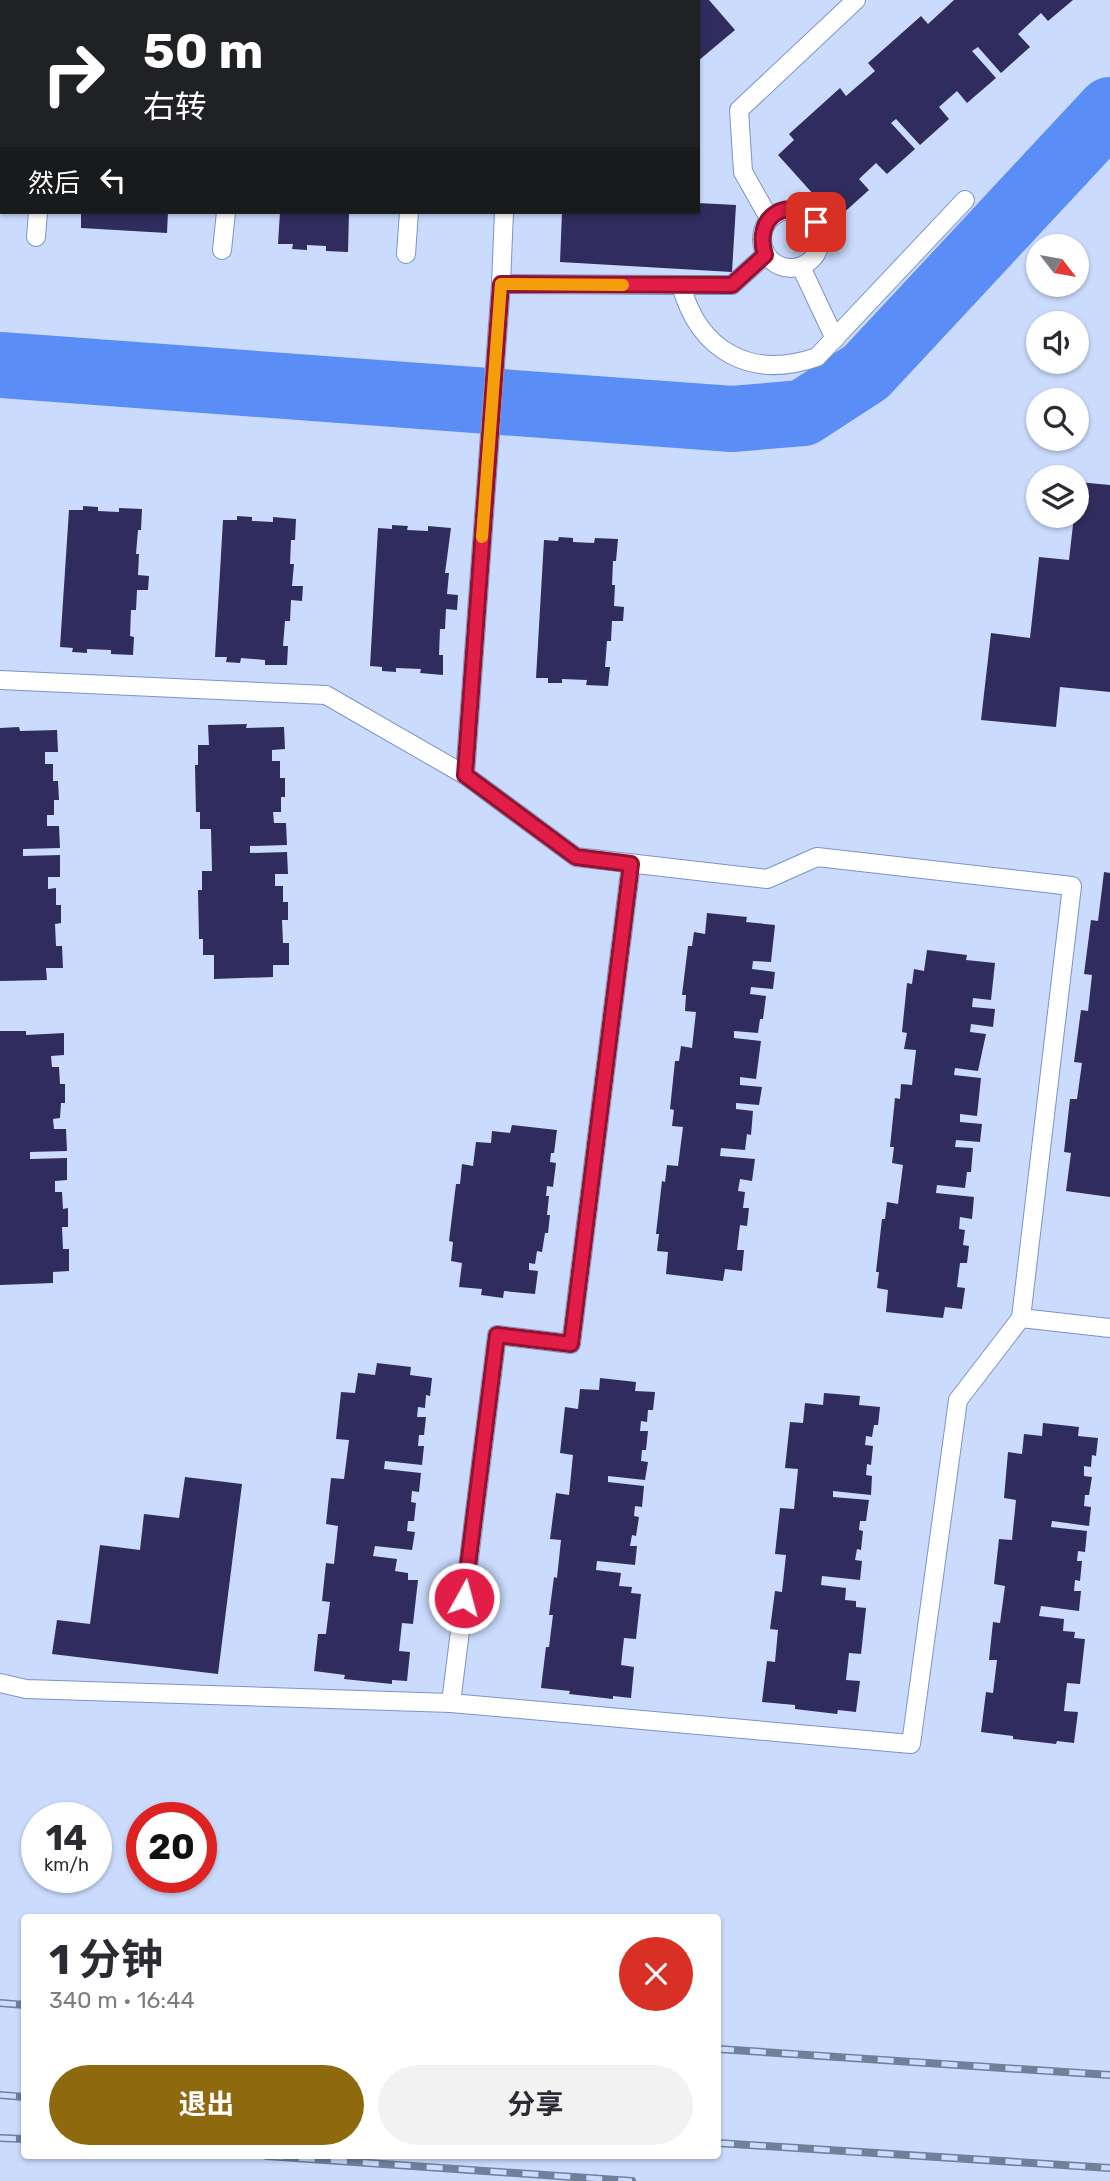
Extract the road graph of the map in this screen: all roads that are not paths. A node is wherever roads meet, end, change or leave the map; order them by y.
1 (856, 0) edge
2 (965, 200) dead end
3 (38, 214) edge
4 (226, 214) edge
5 (410, 214) edge
6 (504, 214) edge
7 (769, 218) junction
8 (36, 237) dead end
9 (222, 250) dead end
10 (406, 254) dead end
11 (765, 255) junction
12 (801, 267) junction
13 (501, 284) junction
14 (681, 285) junction
15 (835, 339) junction
16 (0, 680) edge
17 (465, 775) junction
18 (631, 864) junction
19 (1021, 1318) junction
20 (1110, 1328) edge
21 (0, 1683) edge
22 (451, 1703) junction

1 - 7 lane
2 - 15 lane
3 - 8 lane
4 - 9 lane
5 - 10 lane
6 - 13 lane
7 - 11 lane
7 - 12 lane
11 - 12 lane
11 - 14 lane
12 - 15 lane
13 - 14 lane
13 - 17 lane
14 - 15 lane
16 - 17 lane
17 - 18 lane
18 - 19 lane
18 - 22 lane
19 - 20 lane
19 - 22 lane
21 - 22 lane

